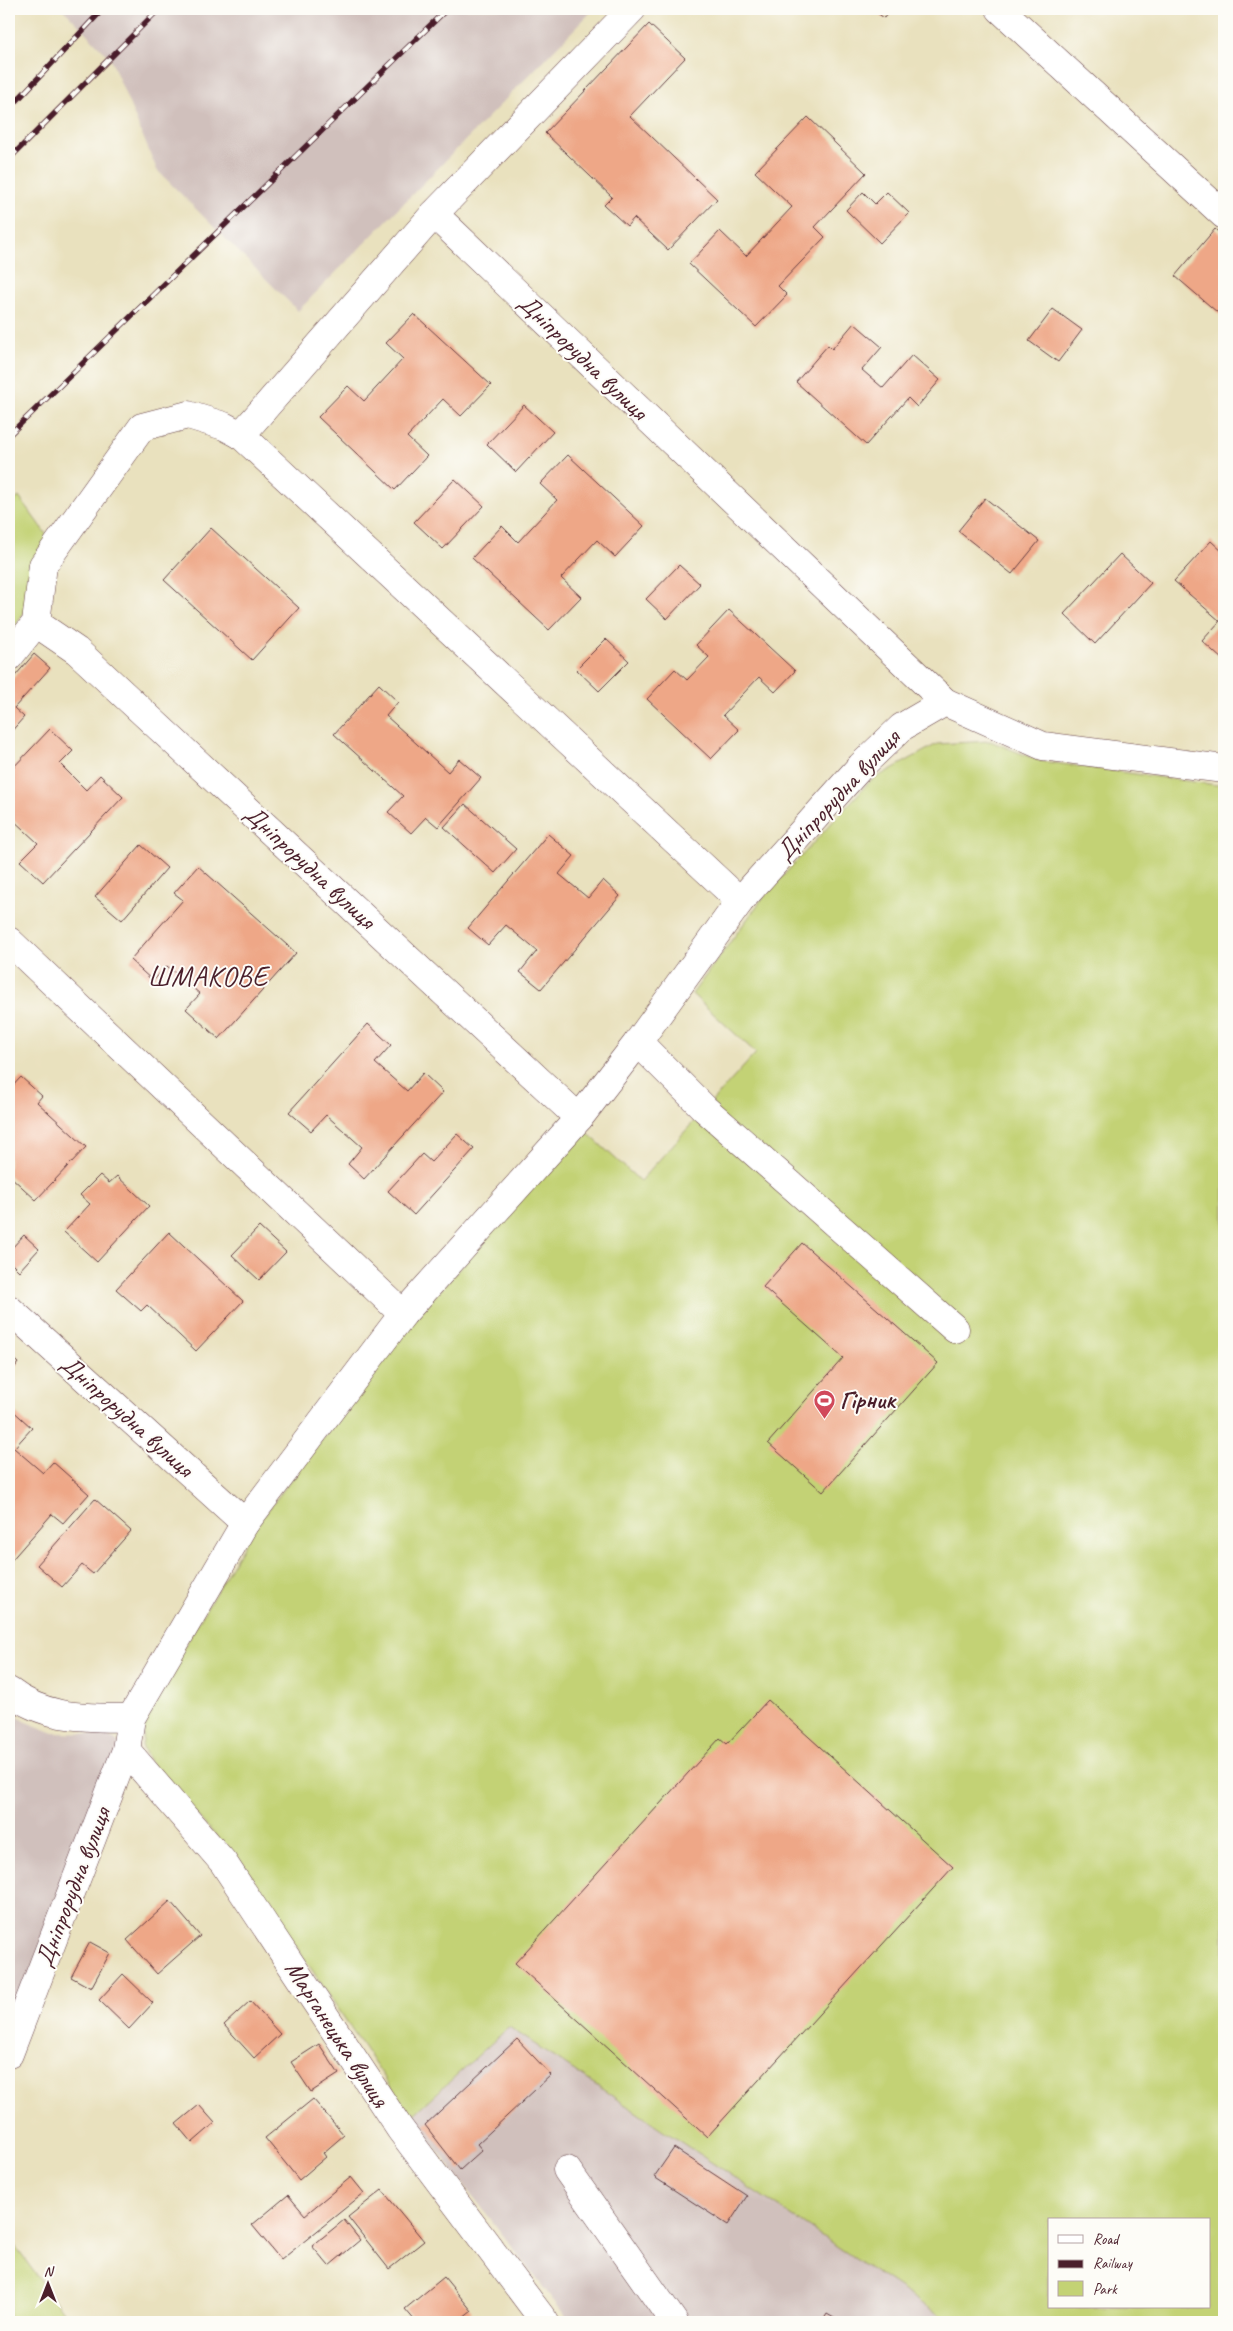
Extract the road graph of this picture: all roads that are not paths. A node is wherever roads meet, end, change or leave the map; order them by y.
1 (632, 9) edge
2 (1000, 9) edge
3 (434, 214) junction
4 (1224, 215) edge
5 (241, 435) junction
6 (36, 623) junction
7 (9, 657) edge
8 (945, 702) junction
9 (1224, 769) edge
10 (740, 901) junction
11 (9, 941) edge
12 (638, 1042) junction
13 (579, 1118) junction
14 (9, 1309) edge
15 (404, 1314) junction
16 (955, 1329) dead end
17 (245, 1523) junction
18 (9, 1691) edge
19 (131, 1718) junction
20 (126, 1750) junction
21 (9, 2054) edge
22 (567, 2170) dead end
23 (545, 2322) edge
24 (674, 2322) edge

1 - 3 street
2 - 4 street
3 - 5 street
3 - 8 street, Дніпрорудна вулиця
5 - 6 street
5 - 10 street
6 - 7 street
6 - 13 street, Дніпрорудна вулиця
8 - 9 street, Дніпрорудна вулиця
8 - 10 street, Дніпрорудна вулиця
10 - 12 street, Дніпрорудна вулиця
11 - 15 street
12 - 13 street, Дніпрорудна вулиця
12 - 16 street
13 - 15 street, Дніпрорудна вулиця
14 - 17 street, Дніпрорудна вулиця
15 - 17 street, Дніпрорудна вулиця
17 - 19 street, Дніпрорудна вулиця
18 - 19 street
19 - 20 street, Дніпрорудна вулиця
20 - 21 street, Дніпрорудна вулиця
20 - 23 street, Марганецька вулиця
22 - 24 street

